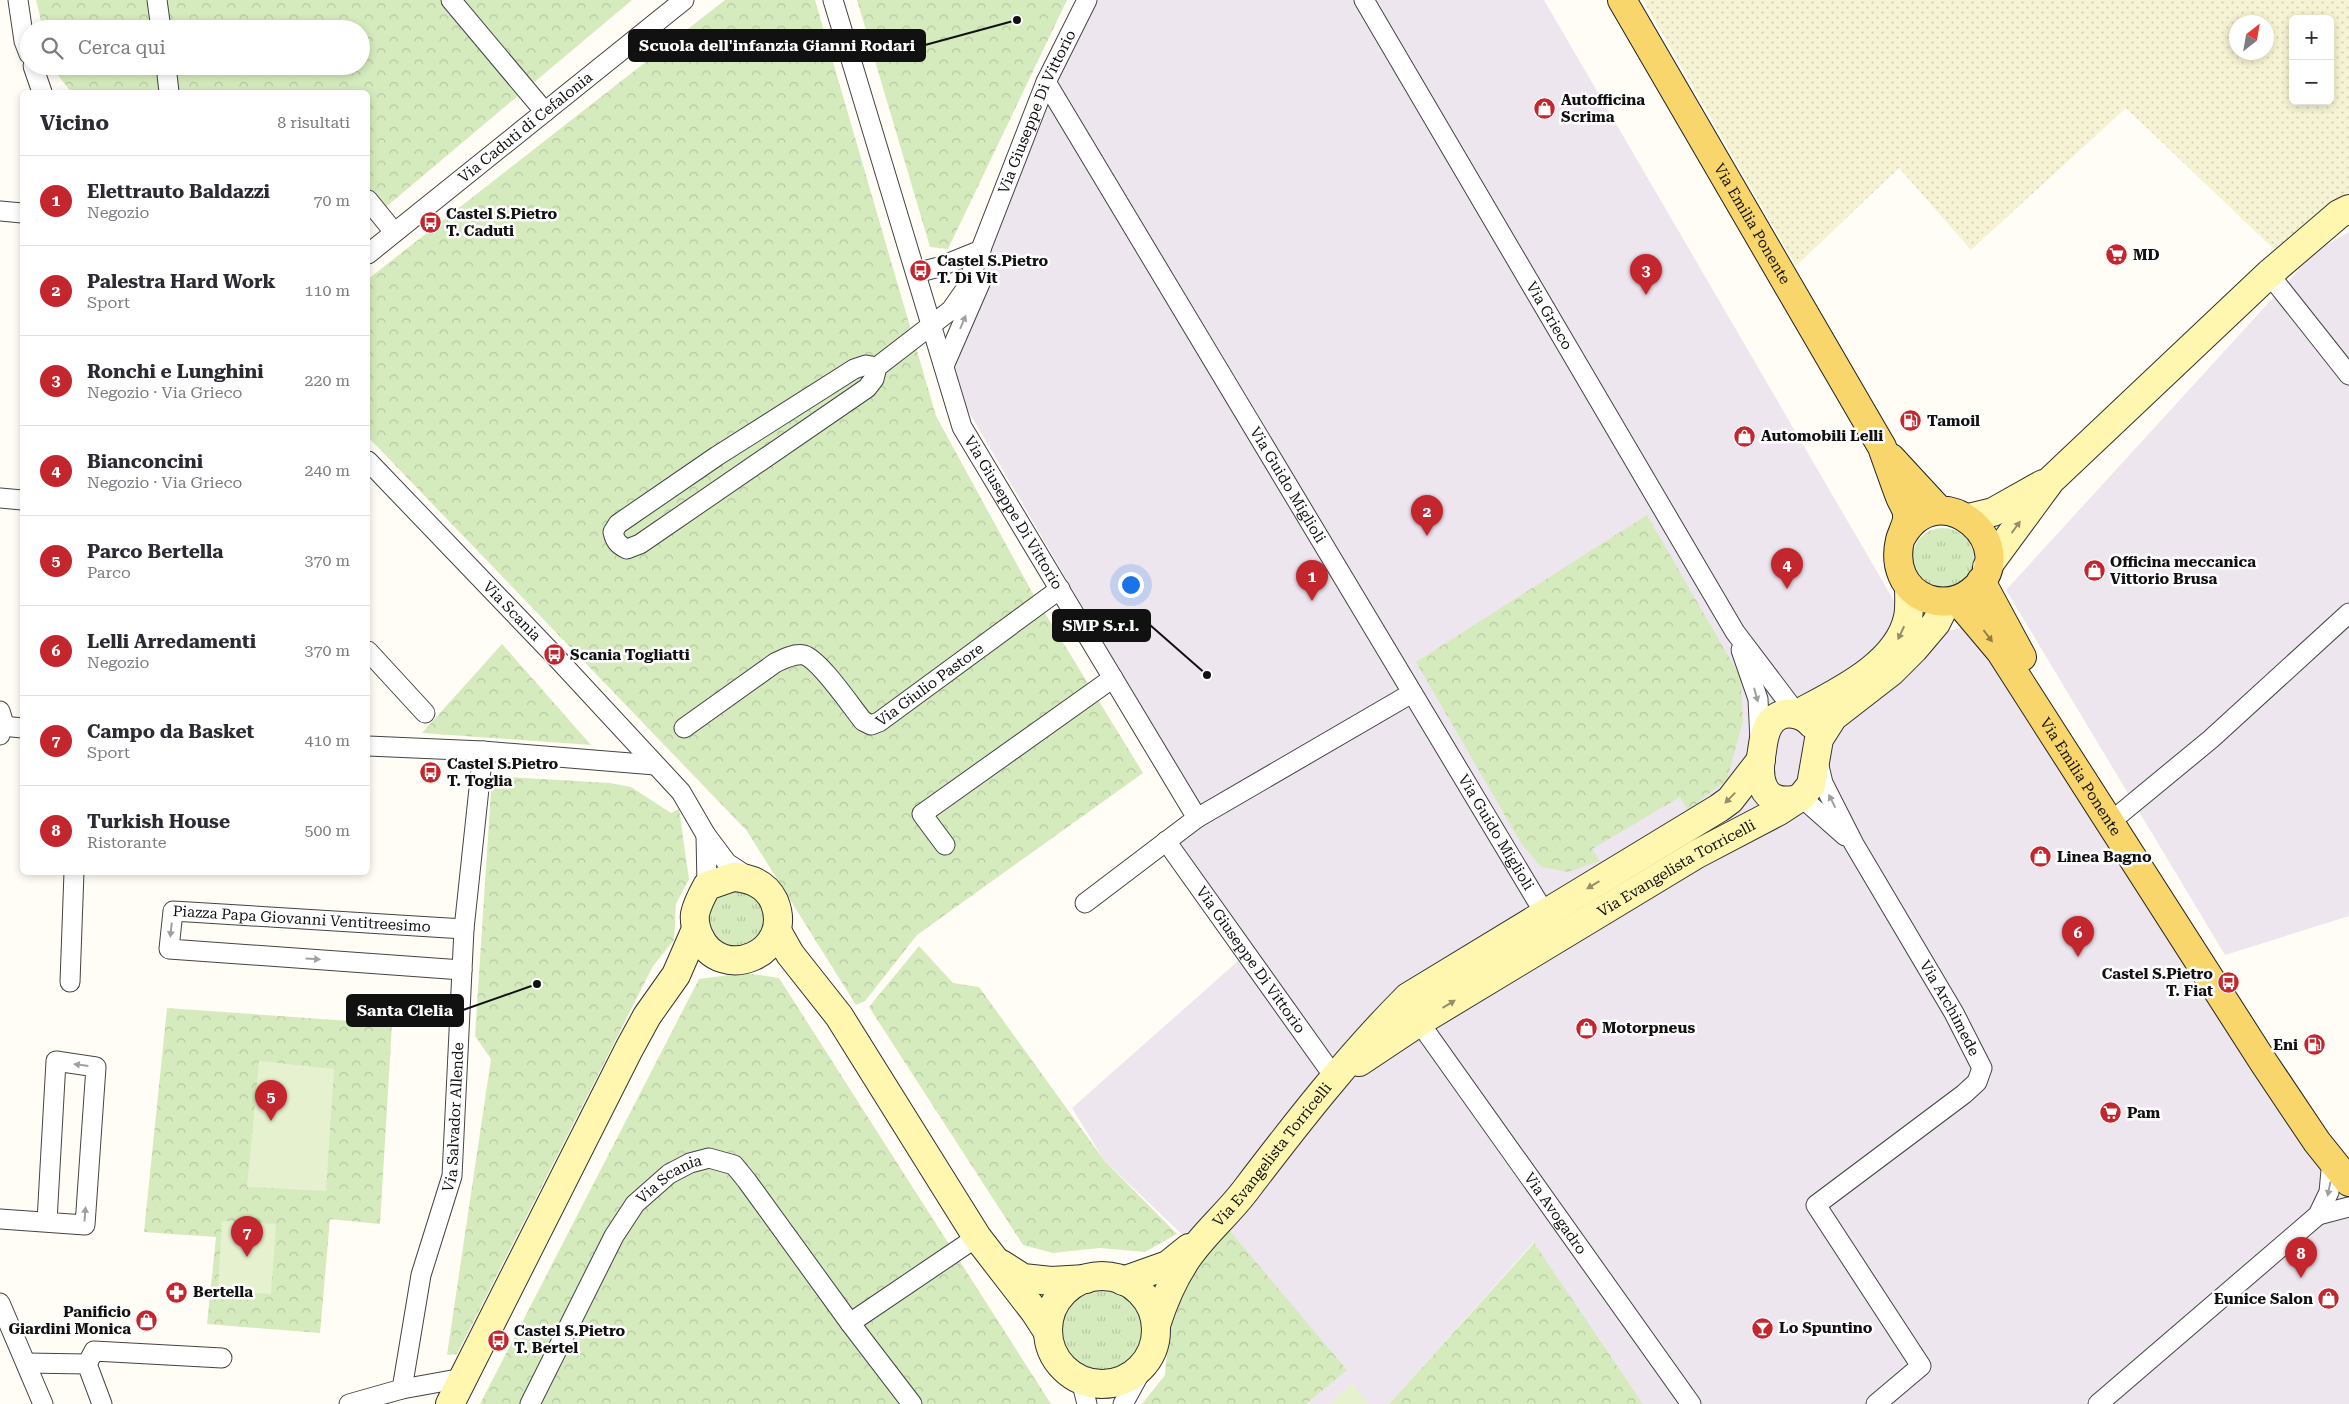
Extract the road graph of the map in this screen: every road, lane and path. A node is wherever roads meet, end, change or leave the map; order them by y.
1 (18, 0) edge
2 (157, 0) edge
3 (451, 0) edge
4 (684, 0) edge
5 (833, 0) edge
6 (1087, 0) edge
7 (1364, 0) edge
8 (1622, 0) edge
9 (21, 20) edge
10 (160, 20) edge
11 (36, 75) edge
12 (167, 75) edge
13 (1046, 82) junction
14 (41, 90) edge
15 (169, 90) edge
16 (545, 112) junction
17 (370, 202) edge
18 (2349, 209) edge
19 (0, 211) edge
20 (20, 213) edge
21 (394, 232) junction
22 (981, 250) junction
23 (370, 252) edge
24 (916, 272) junction
25 (2269, 274) junction
26 (932, 326) junction
27 (944, 366) junction
28 (878, 367) junction
29 (2349, 375) edge
30 (1882, 447) junction
31 (370, 463) edge
32 (2051, 480) junction
33 (0, 498) edge
34 (20, 500) edge
35 (1939, 510) junction
36 (1968, 518) junction
37 (1901, 538) junction
38 (1987, 584) junction
39 (1909, 586) junction
40 (1060, 589) junction
41 (1951, 601) junction
42 (2349, 613) edge
43 (1735, 632) junction
44 (370, 653) edge
45 (1113, 678) junction
46 (1412, 693) junction
47 (425, 713) dead end
48 (1797, 714) junction
49 (1, 724) edge
50 (20, 728) edge
51 (684, 728) dead end
52 (370, 746) edge
53 (1818, 748) junction
54 (483, 751) junction
55 (1761, 758) junction
56 (655, 765) junction
57 (1798, 798) junction
58 (2120, 814) junction
59 (1197, 818) junction
60 (706, 835) junction
61 (1166, 841) junction
62 (1854, 844) junction
63 (945, 845) dead end
64 (74, 875) edge
65 (756, 882) junction
66 (707, 886) junction
67 (1085, 903) dead end
68 (1544, 914) junction
69 (464, 929) junction
70 (696, 929) junction
71 (776, 931) junction
72 (1559, 938) junction
73 (737, 958) junction
74 (462, 970) junction
75 (676, 975) junction
76 (70, 982) dead end
77 (813, 982) junction
78 (1419, 1022) junction
79 (1335, 1078) junction
80 (2340, 1164) edge
81 (2349, 1182) edge
82 (2349, 1207) edge
83 (2318, 1215) junction
84 (0, 1219) edge
85 (47, 1221) junction
86 (1208, 1232) junction
87 (977, 1237) junction
88 (993, 1259) junction
89 (1086, 1279) junction
90 (1123, 1281) junction
91 (0, 1303) edge
92 (850, 1323) junction
93 (1156, 1325) junction
94 (1048, 1332) junction
95 (222, 1358) dead end
96 (26, 1363) junction
97 (87, 1364) junction
98 (1145, 1364) junction
99 (463, 1378) junction
100 (409, 1388) junction
101 (1084, 1392) edge
102 (43, 1404) edge
103 (102, 1404) edge
104 (348, 1404) edge
105 (449, 1404) edge
106 (530, 1404) edge
107 (912, 1404) edge
108 (1123, 1404) edge
109 (1691, 1404) edge
110 (1876, 1404) edge
111 (2098, 1404) edge

1 - 9 street
2 - 10 street
3 - 16 street
4 - 16 street, Via Caduti di Cefalonia
5 - 24 street, Via Giuseppe Di Vittorio
6 - 13 street, Via Giuseppe Di Vittorio
7 - 43 street, Via Grieco
8 - 30 main road, Via Emilia Ponente
11 - 14 street
12 - 15 street
13 - 22 street, Via Giuseppe Di Vittorio
13 - 46 street, Via Guido Miglioli
16 - 21 street, Via Caduti di Cefalonia
17 - 21 street
18 - 25 main road
19 - 20 street
21 - 23 street, Via Caduti di Cefalonia
22 - 24 street
22 - 26 street, Via Giuseppe Di Vittorio
27 -> 22 street
24 - 26 street, Via Giuseppe Di Vittorio
25 - 29 street
25 - 32 main road
26 - 27 street, Via Giuseppe Di Vittorio
26 - 28 street
27 - 40 street, Via Giuseppe Di Vittorio
28 - 28 street
30 - 35 main road
30 - 37 main road
31 - 56 street, Via Scania
32 - 36 main road
38 -> 32 main road
33 - 34 street
35 - 36 main road
35 - 37 main road
36 - 38 main road
37 - 39 main road
38 - 41 main road
38 - 58 main road, Via Emilia Ponente
39 - 41 main road
39 -> 48 main road, Via Evangelista Torricelli
40 - 45 street, Via Giuseppe Di Vittorio
40 - 51 street, Via Giulio Pastore
41 - 53 main road, Via Evangelista Torricelli
41 -> 80 main road, Via Emilia Ponente
42 - 58 street
43 - 48 street
43 -> 55 street
44 - 47 street
45 - 59 street, Via Giuseppe Di Vittorio
45 - 63 street
46 - 59 street
46 - 68 street, Via Guido Miglioli
48 - 53 main road
48 - 55 main road, Via Evangelista Torricelli
49 - 50 street
52 - 54 street
53 - 57 main road, Via Evangelista Torricelli
62 -> 53 street, Via Archimede
54 - 56 street
54 - 69 street, Via Salvador Allende
55 - 57 main road, Via Evangelista Torricelli
55 -> 68 main road, Via Evangelista Torricelli
56 - 60 street, Via Scania
57 - 62 street
57 - 72 main road, Via Evangelista Torricelli
58 - 80 main road, Via Emilia Ponente
59 - 61 street
60 - 65 street, Via Scania
60 - 66 street, Via Scania
61 - 67 street
61 - 79 street, Via Giuseppe Di Vittorio
62 - 110 street, Via Archimede
64 - 76 street
65 - 66 main road
65 - 71 main road, Via Scania
66 - 70 main road, Via Scania
68 - 72 main road
68 - 79 main road, Via Evangelista Torricelli
69 - 74 street, Via Salvador Allende
69 -> 74 street, Piazza Papa Giovanni Ventitreesimo
70 - 73 main road, Via Scania
70 - 75 main road
71 - 73 main road
71 - 77 main road, Via Scania
78 -> 72 main road, Via Evangelista Torricelli
73 - 75 main road
73 - 77 main road, Via Scania
74 - 100 street, Via Salvador Allende
75 - 99 main road
77 - 87 main road, Via Scania
78 - 79 main road, Via Evangelista Torricelli
78 - 109 street, Via Avogadro
79 - 86 main road, Via Evangelista Torricelli
80 - 81 main road, Via Emilia Ponente
80 -> 83 street
82 - 83 street
83 - 111 street
84 - 85 street
85 -> 85 street
86 - 90 main road, Via Evangelista Torricelli
86 - 93 main road, Via Evangelista Torricelli
87 - 88 main road, Via Scania
87 - 92 street
88 - 89 main road, Via Scania
88 - 94 main road, Via Scania
89 - 90 main road, Via Scania
89 - 94 main road, Via Scania
90 - 93 main road, Via Scania
91 - 96 street
92 - 106 street, Via Scania
92 - 107 street, Via Scania
93 - 98 main road, Via Scania
94 - 101 main road, Via Scania
95 - 97 street
96 - 97 street
96 - 102 street
97 - 103 street
98 - 101 main road, Via Scania
98 - 108 street, Via Scania
99 - 100 street
99 - 105 main road
100 - 104 street
100 - 105 street

